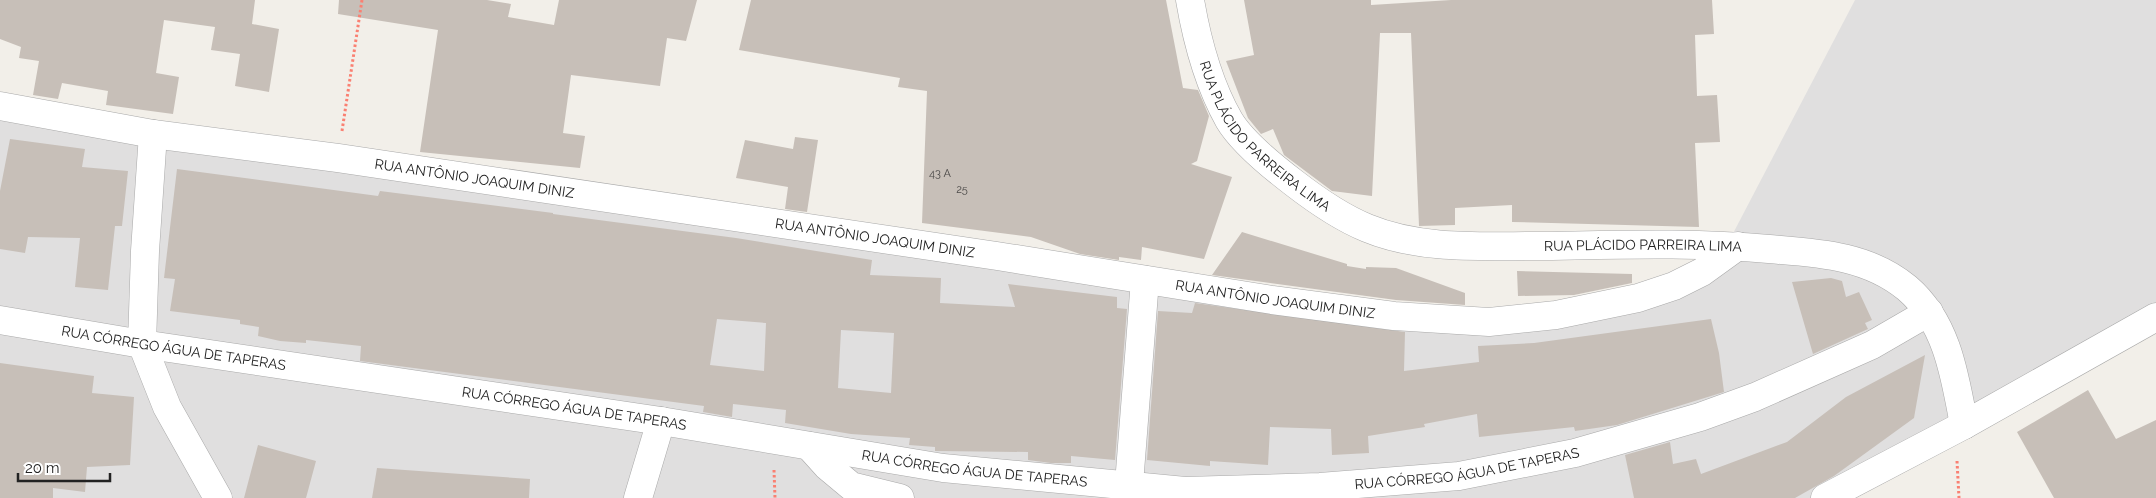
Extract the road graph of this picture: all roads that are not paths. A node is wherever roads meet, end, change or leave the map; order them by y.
1 (1190, 0) edge
2 (0, 106) edge
3 (154, 134) junction
4 (1738, 246) junction
5 (1145, 280) junction
6 (1929, 312) junction
7 (2156, 318) edge
8 (0, 320) edge
9 (142, 344) junction
10 (661, 421) junction
11 (1964, 425) junction
12 (809, 446) junction
13 (1131, 491) edge
14 (851, 492) edge
15 (218, 498) edge
16 (638, 498) edge
17 (900, 498) edge
18 (1825, 498) edge

1 - 4 street, RUA PLÁCIDO PARREIRA LIMA
2 - 3 street, RUA ANTÔNIO JOAQUIM DINIZ
3 - 5 street, RUA ANTÔNIO JOAQUIM DINIZ
3 - 9 street
4 - 5 street, RUA ANTÔNIO JOAQUIM DINIZ
4 - 6 street, RUA PLÁCIDO PARREIRA LIMA
5 - 13 street
6 - 11 street, RUA PLÁCIDO PARREIRA LIMA
6 - 13 street, RUA CÓRREGO ÁGUA DE TAPERAS
7 - 11 street
8 - 9 street, RUA CÓRREGO ÁGUA DE TAPERAS
9 - 10 street, RUA CÓRREGO ÁGUA DE TAPERAS
9 - 15 street
10 - 12 street, RUA CÓRREGO ÁGUA DE TAPERAS
10 - 16 street
11 - 18 street
12 - 13 street, RUA CÓRREGO ÁGUA DE TAPERAS
12 - 14 street
14 - 17 street

